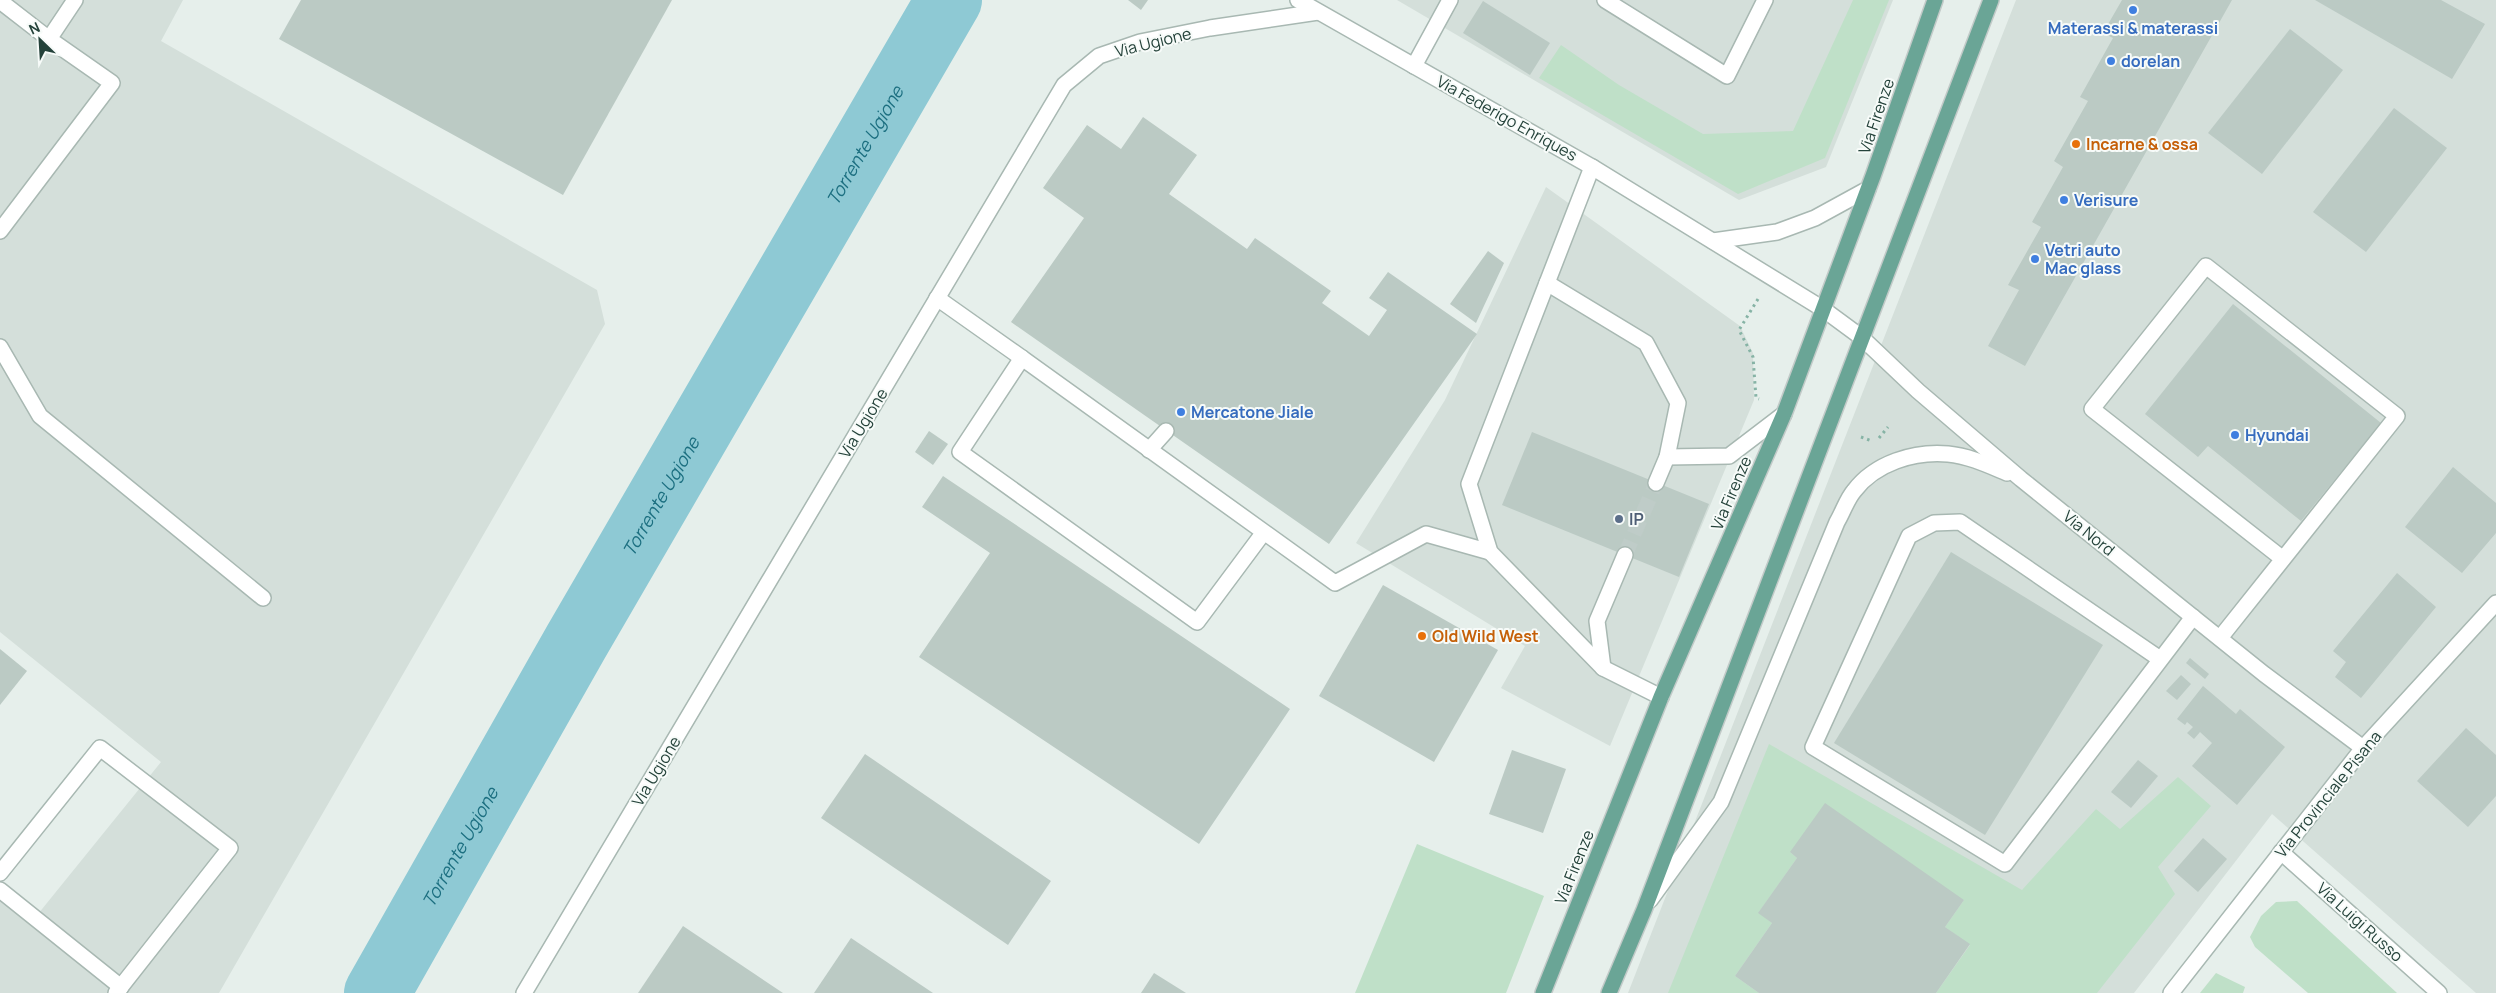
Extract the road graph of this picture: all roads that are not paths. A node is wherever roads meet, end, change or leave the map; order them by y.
1 (0, 0) edge
2 (74, 0) edge
3 (1298, 0) edge
4 (1450, 0) edge
5 (1605, 0) edge
6 (1765, 0) edge
7 (1935, 0) edge
8 (1991, 0) edge
9 (1318, 12) junction
10 (49, 38) junction
11 (1414, 66) junction
12 (1592, 167) junction
13 (1868, 189) junction
14 (0, 231) edge
15 (1713, 241) junction
16 (1547, 283) junction
17 (937, 298) junction
18 (1823, 308) junction
19 (1861, 337) junction
20 (0, 347) edge
21 (1022, 358) junction
22 (1784, 414) junction
23 (1166, 431) dead end
24 (1149, 450) junction
25 (1667, 457) junction
26 (2021, 478) junction
27 (1656, 482) tunnel mouth
28 (1264, 532) junction
29 (1490, 552) junction
30 (1625, 555) tunnel mouth
31 (2282, 559) junction
32 (263, 598) dead end
33 (2496, 603) edge
34 (2193, 617) junction
35 (2220, 638) junction
36 (2160, 659) junction
37 (1603, 668) junction
38 (1661, 697) junction
39 (2363, 748) junction
40 (2281, 852) junction
41 (0, 873) edge
42 (0, 890) edge
43 (1644, 910) junction
44 (118, 990) edge
45 (524, 993) edge
46 (1543, 993) edge
47 (1609, 993) edge
48 (2171, 993) edge
49 (2439, 993) edge

1 - 10 street
2 - 10 street
3 - 9 street, Via Federigo Enriques
4 - 11 street
5 - 6 street
7 - 13 main road, Via Firenze
8 - 19 main road
9 - 11 street, Via Federigo Enriques
9 - 17 street, Via Ugione
10 - 14 street
11 - 12 street, Via Federigo Enriques
12 - 15 street, Via Federigo Enriques
12 - 16 street
13 - 15 street
13 - 18 main road, Via Firenze
15 - 18 street, Via Federigo Enriques
16 - 25 street
16 - 29 street
17 - 21 street
17 - 45 street, Via Ugione
18 - 19 street, Via Nord
18 - 22 main road, Via Firenze
19 - 26 street, Via Nord
19 - 43 main road
20 - 32 street
21 - 24 street
21 - 28 street
22 - 25 street
22 - 38 main road, Via Firenze
23 - 24 street
24 - 28 street
25 - 27 street
26 - 34 street, Via Nord
26 - 43 street
28 - 29 street
29 - 37 street
30 - 37 street
31 - 31 street
31 - 35 street
33 - 39 street, Via Provinciale Pisana
34 - 35 street, Via Nord
34 - 36 street
35 - 39 street, Via Nord
36 - 36 street
37 - 38 street
38 - 46 main road, Via Firenze
39 - 40 street, Via Provinciale Pisana
40 - 48 street, Via Provinciale Pisana
40 - 49 street, Via Luigi Russo
41 - 44 street
42 - 44 street
43 - 47 main road

